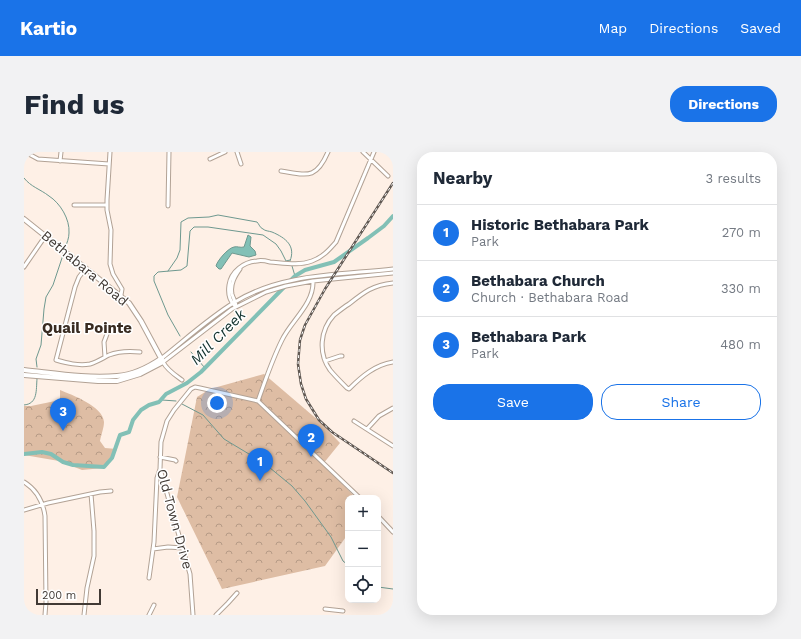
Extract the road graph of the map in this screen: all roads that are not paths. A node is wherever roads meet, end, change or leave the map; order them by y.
1 (26, 152) edge
2 (61, 152) edge
3 (110, 152) edge
4 (169, 152) edge
5 (225, 152) edge
6 (237, 152) edge
7 (328, 152) edge
8 (363, 152) edge
9 (374, 152) edge
10 (210, 159) dead end
11 (371, 160) junction
12 (60, 161) junction
13 (109, 164) junction
14 (241, 164) dead end
15 (281, 171) dead end
16 (388, 176) dead end
17 (74, 205) dead end
18 (107, 205) junction
19 (168, 206) dead end
20 (24, 219) edge
21 (46, 235) junction
22 (24, 267) edge
23 (86, 268) junction
24 (393, 269) edge
25 (393, 273) edge
26 (313, 279) junction
27 (393, 283) edge
28 (121, 296) junction
29 (234, 303) junction
30 (236, 306) junction
31 (107, 334) dead end
32 (140, 352) dead end
33 (342, 356) dead end
34 (105, 357) junction
35 (163, 360) junction
36 (325, 361) junction
37 (393, 362) edge
38 (24, 370) edge
39 (39, 374) junction
40 (24, 375) edge
41 (182, 380) dead end
42 (258, 401) junction
43 (393, 408) edge
44 (354, 421) dead end
45 (366, 429) junction
46 (393, 446) edge
47 (160, 458) junction
48 (176, 462) dead end
49 (160, 469) junction
50 (24, 482) edge
51 (111, 491) dead end
52 (91, 494) junction
53 (357, 495) edge
54 (43, 504) junction
55 (24, 510) edge
56 (381, 519) edge
57 (393, 532) edge
58 (183, 548) junction
59 (153, 549) junction
60 (149, 578) dead end
61 (237, 593) dead end
62 (154, 605) dead end
63 (325, 609) dead end
64 (335, 610) junction
65 (343, 611) dead end
66 (45, 615) edge
67 (84, 615) edge
68 (149, 615) edge
69 (193, 615) edge
70 (216, 615) edge
71 (334, 615) edge

1 - 12 street
2 - 12 street
3 - 13 street
4 - 19 street
5 - 10 street
6 - 14 street
7 - 15 street
8 - 11 street
9 - 11 street
11 - 16 street
11 - 29 street
12 - 13 street
13 - 18 street
17 - 18 street
18 - 28 street
20 - 21 main road, Bethabara Road
21 - 22 street
21 - 23 main road, Bethabara Road
23 - 28 main road, Bethabara Road
23 - 34 street
24 - 26 street
25 - 26 street
26 - 29 street
26 - 30 street
26 - 42 street
27 - 36 street
28 - 35 main road, Bethabara Road
29 - 30 street
29 - 35 street
30 - 35 street
31 - 34 street
32 - 34 street
33 - 36 street
35 - 39 main road
35 - 41 street, Bethabara Road
36 - 37 street
38 - 39 main road
39 - 40 main road
42 - 47 street, Old Town Drive
42 - 53 street
43 - 45 street
44 - 45 street
45 - 46 street
47 - 48 street
47 - 49 street, Old Town Drive
49 - 58 street, Old Town Drive
49 - 59 street
50 - 54 street
51 - 52 street
52 - 54 street
52 - 67 street
54 - 55 street
54 - 66 street
56 - 57 street
58 - 59 street
58 - 69 street, Old Town Drive
59 - 60 street
61 - 70 street
62 - 68 street
63 - 64 street
64 - 65 street
64 - 71 street

